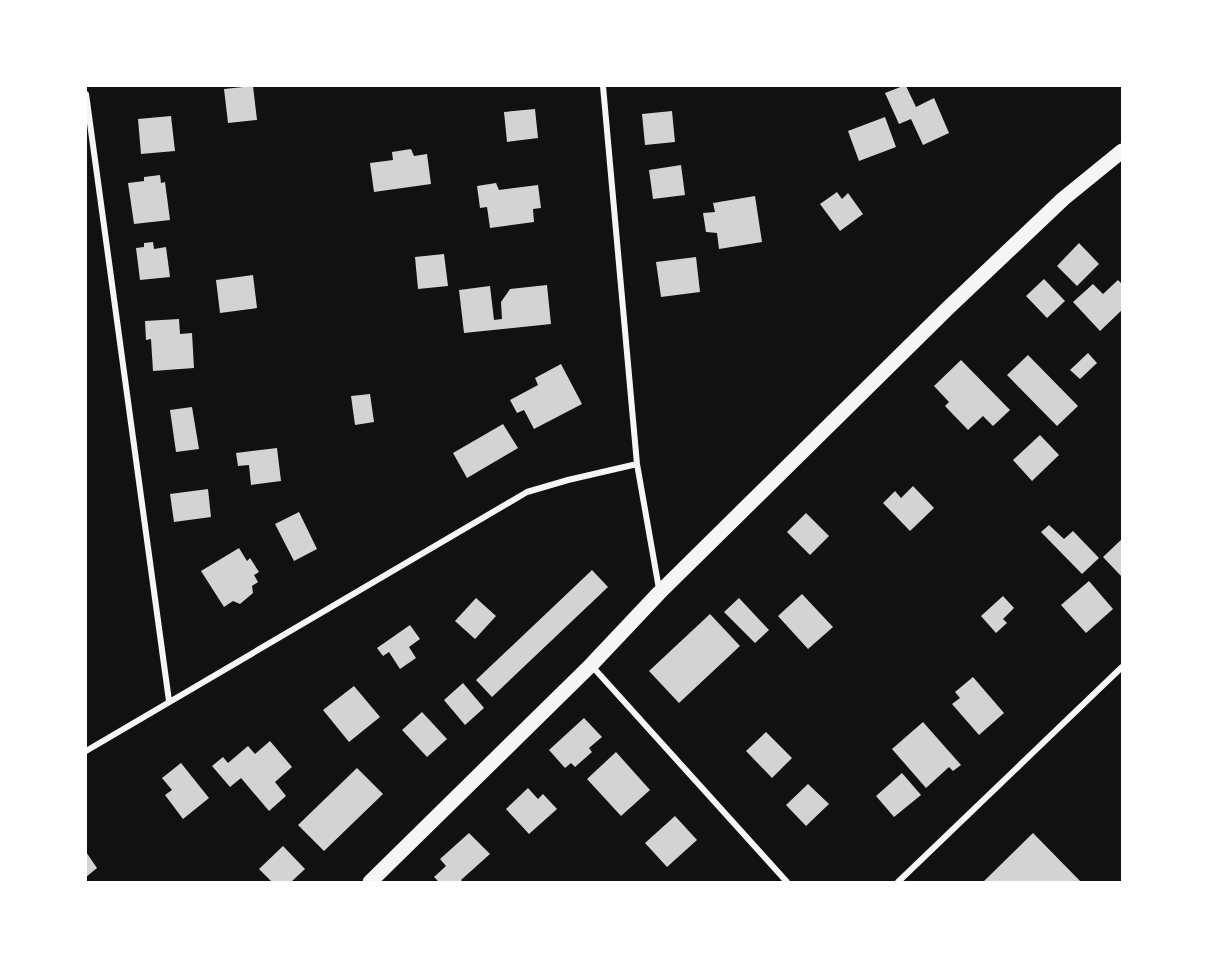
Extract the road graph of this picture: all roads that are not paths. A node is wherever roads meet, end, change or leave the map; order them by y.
1 (603, 86) edge
2 (86, 94) edge
3 (1122, 151) edge
4 (637, 464) junction
5 (659, 592) junction
6 (591, 665) junction
7 (1122, 667) edge
8 (169, 701) junction
9 (86, 751) edge
10 (370, 882) edge
11 (787, 882) edge
12 (898, 882) edge

1 - 4 street
2 - 8 street
3 - 5 main road
4 - 5 street
4 - 8 street
5 - 6 main road
6 - 10 main road
6 - 11 street
7 - 12 street
8 - 9 street

